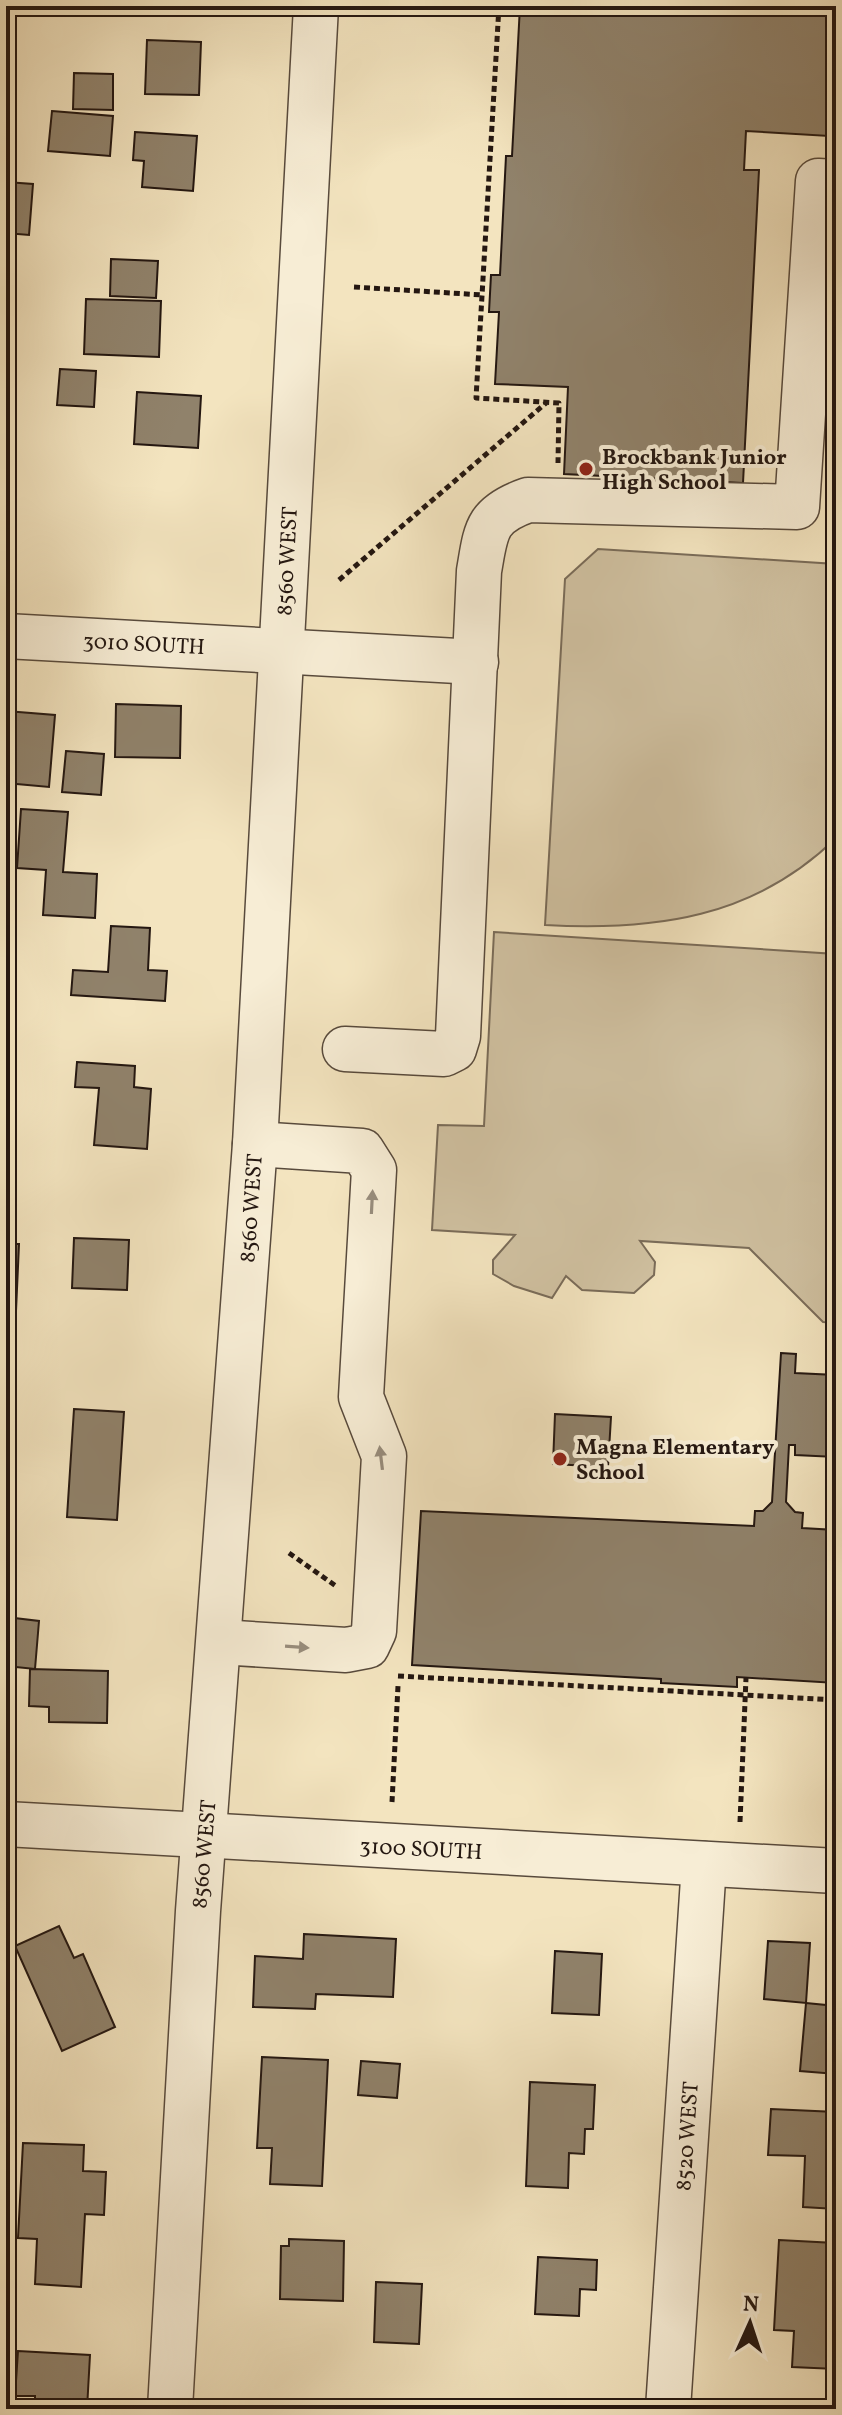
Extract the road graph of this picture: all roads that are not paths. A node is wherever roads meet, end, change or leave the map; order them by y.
1 (316, 6) edge
2 (836, 182) edge
3 (6, 636) edge
4 (281, 650) junction
5 (476, 662) junction
6 (345, 1049) dead end
7 (255, 1144) junction
8 (219, 1642) junction
9 (6, 1824) edge
10 (206, 1835) junction
11 (704, 1864) junction
12 (836, 1871) edge
13 (170, 2409) edge
14 (668, 2409) edge

1 - 4 street, 8560 WEST
2 - 5 street
3 - 4 street, 3010 SOUTH
4 - 5 street, 3010 SOUTH
4 - 7 street, 8560 WEST
5 - 6 street
7 - 8 street, 8560 WEST
8 -> 7 street
8 - 10 street, 8560 WEST
9 - 10 street, 3100 SOUTH
10 - 11 street, 3100 SOUTH
10 - 13 street, 8560 WEST
11 - 12 street, 3100 SOUTH
11 - 14 street, 8520 WEST

